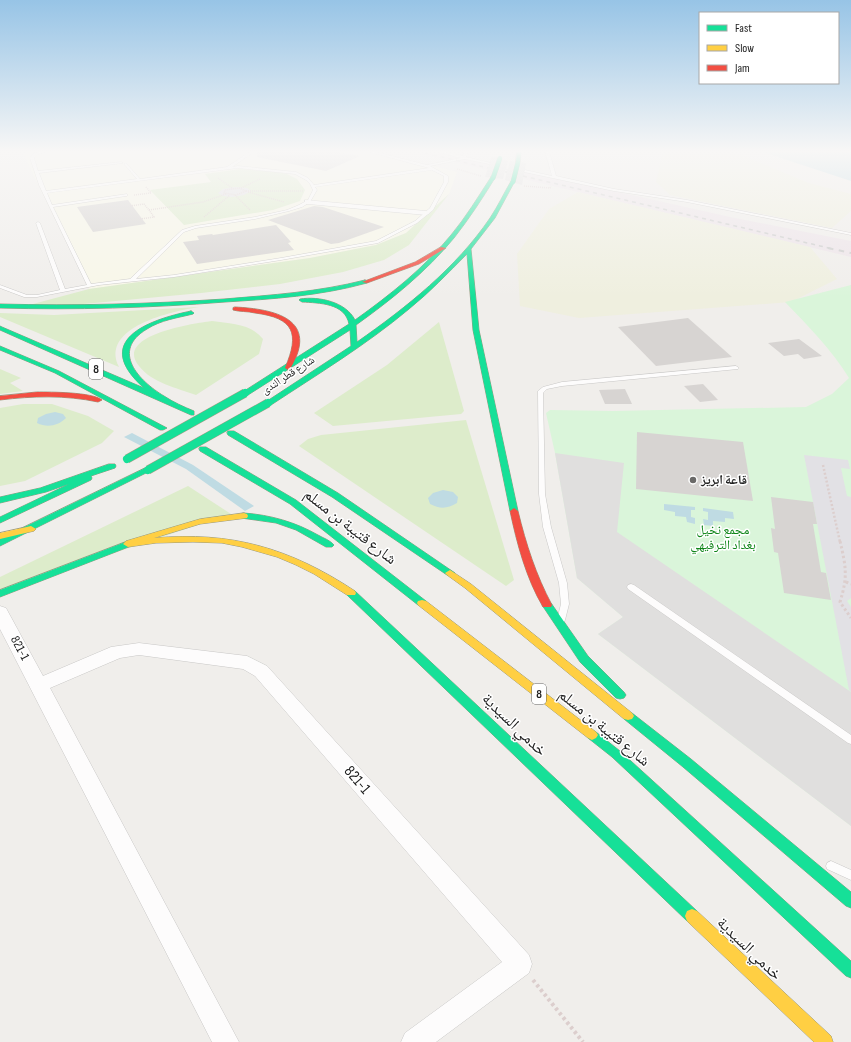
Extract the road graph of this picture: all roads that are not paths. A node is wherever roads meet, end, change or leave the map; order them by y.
1 (48, 200) edge
2 (94, 200) edge
3 (437, 200) edge
4 (481, 200) edge
5 (505, 200) edge
6 (678, 200) edge
7 (308, 202) joint
8 (51, 206) junction
9 (426, 213) junction
10 (38, 223) dead end
11 (851, 234) edge
12 (443, 248) junction
13 (469, 249) junction
14 (132, 280) junction
15 (0, 286) edge
16 (90, 286) junction
17 (62, 291) junction
18 (241, 299) junction
19 (0, 306) edge
20 (352, 325) junction
21 (0, 328) edge
22 (354, 346) junction
23 (0, 348) edge
24 (288, 368) junction
25 (736, 368) dead end
26 (0, 398) edge
27 (161, 398) junction
28 (130, 410) junction
29 (191, 413) dead end
30 (163, 428) dead end
31 (231, 433) dead end
32 (202, 449) dead end
33 (112, 466) junction
34 (0, 500) edge
35 (0, 520) edge
36 (32, 529) junction
37 (0, 536) edge
38 (0, 543) edge
39 (128, 544) junction
40 (631, 587) dead end
41 (409, 592) junction
42 (0, 594) edge
43 (0, 612) edge
44 (560, 626) junction
45 (39, 685) junction
46 (851, 740) edge
47 (687, 763) junction
48 (774, 836) junction
49 (851, 875) edge
50 (851, 901) edge
51 (851, 971) edge
52 (226, 1042) edge
53 (414, 1042) edge
54 (825, 1042) edge

1 - 8 lane
2 - 8 lane
3 - 9 lane
4 - 12 main road, شارع قطر الندى, bridge
5 - 13 main road, شارع قطر الندى, bridge
6 - 11 lane
7 - 9 street
7 - 14 lane
8 - 16 lane
9 - 14 lane
10 - 17 lane
12 - 18 main road
12 - 20 main road, شارع قطر الندى
13 - 22 main road, شارع قطر الندى
13 - 44 main road
14 - 16 lane
15 - 17 lane
16 - 17 lane
18 - 19 main road
18 - 20 main road
20 - 22 main road
20 - 24 main road, شارع قطر الندى
21 - 27 main road, 8
22 - 36 main road, شارع قطر الندى, bridge
23 - 28 main road, 8
24 - 27 main road
24 - 33 main road, شارع قطر الندى, bridge
25 - 44 lane
26 - 28 main road
27 - 29 main road, 8
28 - 30 main road, 8
31 - 47 main road, شارع قتيبة بن مسلم
32 - 41 main road, شارع قتيبة بن مسلم / 8
33 - 34 main road
33 - 35 main road, شارع قطر الندى
36 - 37 main road
36 - 38 main road, شارع قطر الندى
39 - 41 main road
39 - 42 main road
39 - 54 main road, خدمي السيدية
40 - 46 lane
41 - 51 main road, شارع قتيبة بن مسلم / 8
43 - 45 street, 821-1
44 - 47 main road
45 - 52 street, 821-1
45 - 53 street, 821-1
47 - 48 main road, شارع قتيبة بن مسلم
48 - 49 lane
48 - 50 main road, شارع قتيبة بن مسلم

